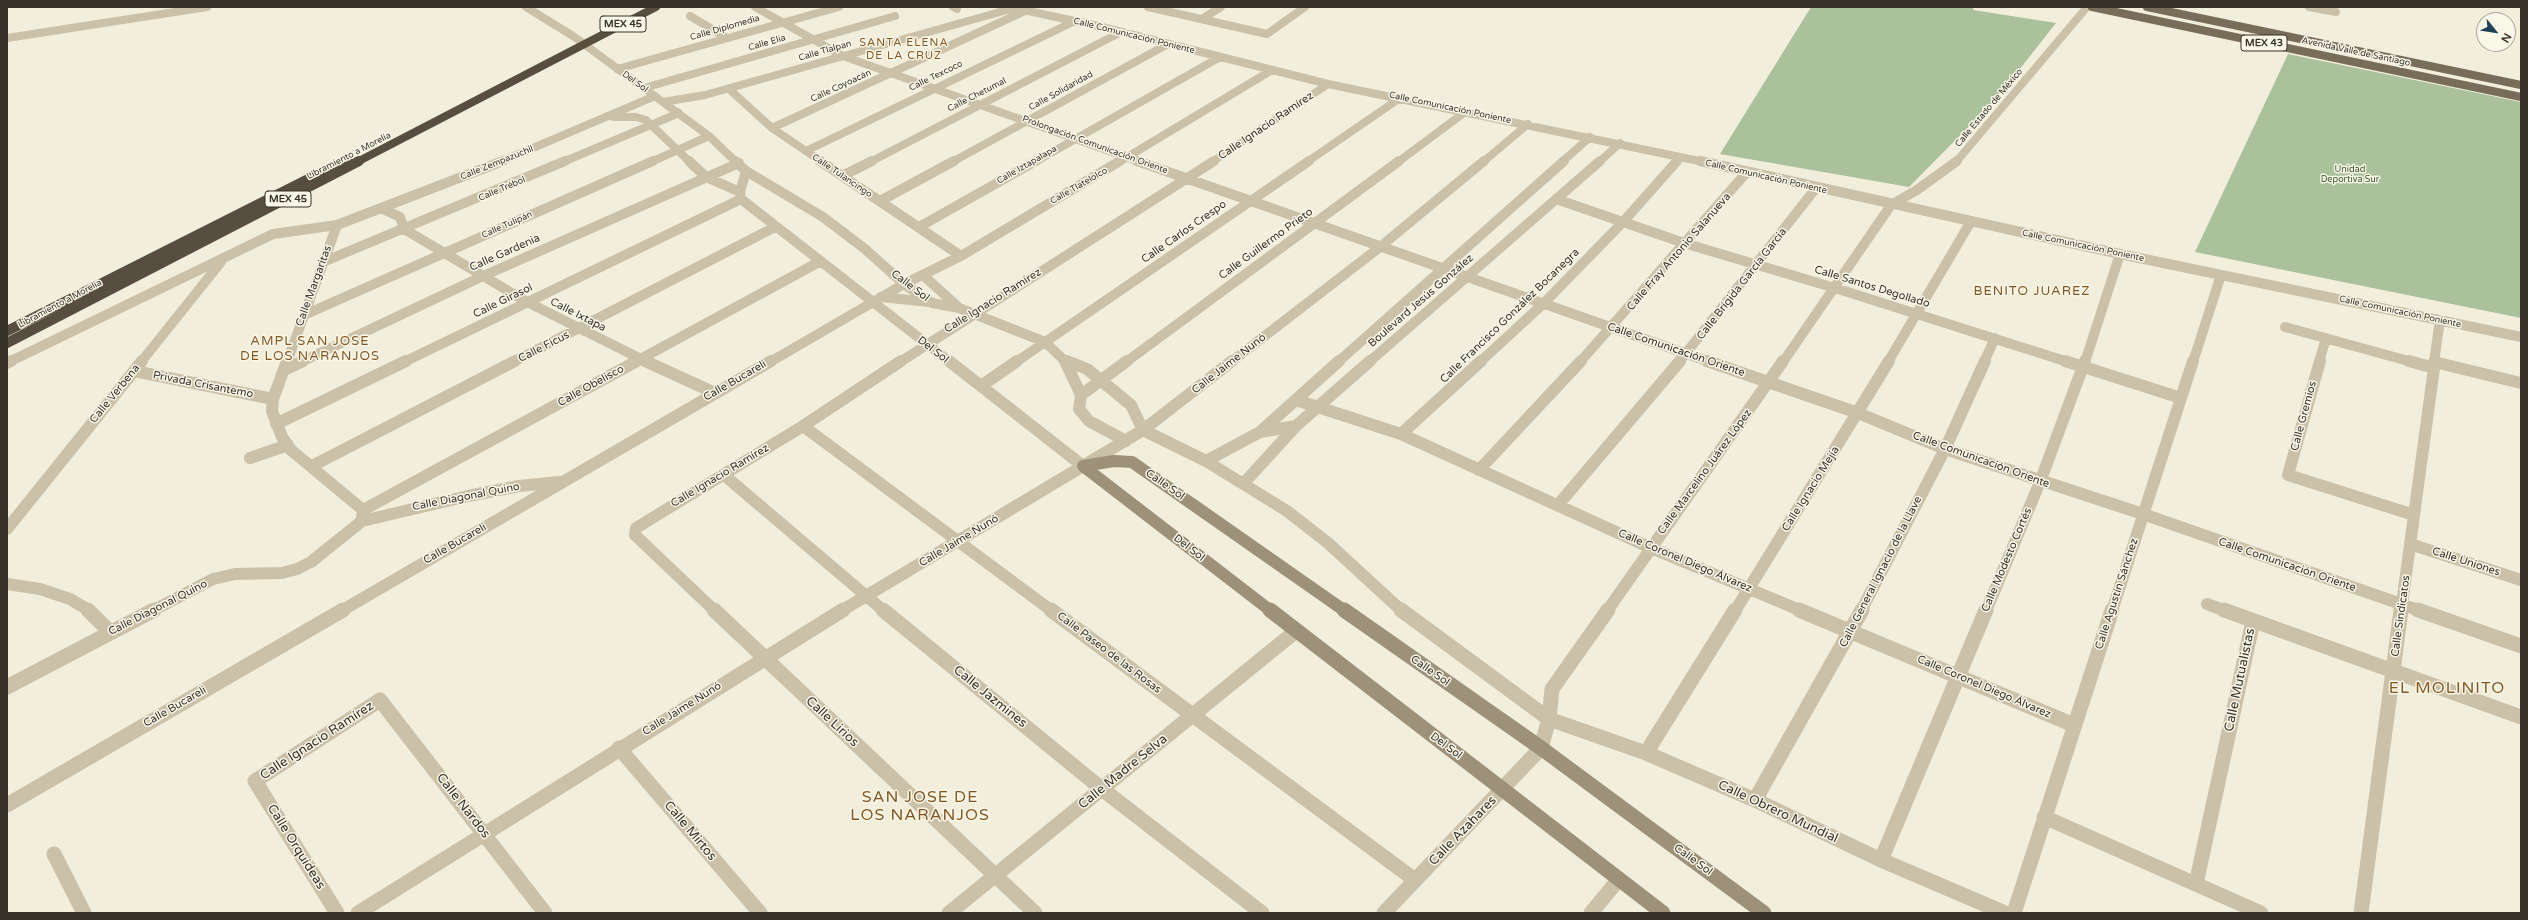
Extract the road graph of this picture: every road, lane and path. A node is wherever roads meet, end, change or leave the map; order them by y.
1 (207, 7) edge
2 (526, 7) edge
3 (640, 7) edge
4 (656, 7) edge
5 (755, 7) edge
6 (839, 7) edge
7 (1148, 7) edge
8 (1220, 7) edge
9 (1305, 7) edge
10 (2087, 7) edge
11 (2092, 7) edge
12 (2148, 7) edge
13 (2309, 7) edge
14 (1014, 8) edge
15 (827, 9) edge
16 (1027, 10) junction
17 (2336, 12) dead end
18 (690, 16) dead end
19 (895, 16) dead end
20 (1202, 19) junction
21 (1075, 21) junction
22 (782, 23) junction
23 (1121, 32) junction
24 (589, 37) junction
25 (7, 38) edge
26 (727, 38) junction
27 (811, 40) junction
28 (1168, 44) junction
29 (564, 50) junction
30 (843, 56) junction
31 (1220, 57) junction
32 (617, 69) junction
33 (1272, 70) junction
34 (892, 73) junction
35 (1328, 84) junction
36 (2521, 85) edge
37 (644, 88) junction
38 (935, 88) junction
39 (729, 89) junction
40 (655, 96) junction
41 (2521, 97) edge
42 (1400, 98) junction
43 (663, 102) junction
44 (981, 104) junction
45 (1465, 112) junction
46 (679, 113) junction
47 (607, 117) junction
48 (1027, 121) junction
49 (1528, 124) junction
50 (652, 125) junction
51 (772, 128) junction
52 (709, 136) junction
53 (1590, 137) junction
54 (1075, 138) junction
55 (1620, 143) junction
56 (677, 150) junction
57 (806, 151) junction
58 (1129, 157) junction
59 (1680, 157) junction
60 (743, 167) junction
61 (1746, 173) junction
62 (842, 176) junction
63 (706, 177) junction
64 (1188, 178) junction
65 (1816, 188) junction
66 (740, 196) junction
67 (1556, 199) junction
68 (880, 201) junction
69 (1251, 201) junction
70 (1891, 205) junction
71 (382, 208) junction
72 (1623, 222) junction
73 (1970, 222) junction
74 (1314, 223) junction
75 (337, 225) junction
76 (775, 227) junction
77 (919, 228) junction
78 (404, 229) junction
79 (1687, 244) junction
80 (1380, 247) junction
81 (442, 254) junction
82 (2120, 254) junction
83 (961, 256) junction
84 (223, 259) junction
85 (323, 262) junction
86 (819, 262) junction
87 (1758, 266) junction
88 (1442, 269) junction
89 (923, 275) junction
90 (2221, 276) junction
91 (481, 277) junction
92 (1466, 278) junction
93 (904, 284) junction
94 (1835, 288) junction
95 (876, 299) junction
96 (527, 302) junction
97 (932, 303) junction
98 (1543, 304) junction
99 (959, 308) junction
100 (974, 313) junction
101 (1917, 314) junction
102 (304, 315) junction
103 (2440, 320) junction
104 (1612, 328) junction
105 (2285, 328) dead end
106 (578, 329) junction
107 (7, 331) edge
108 (2521, 337) edge
109 (1995, 338) junction
110 (2326, 338) junction
111 (1045, 342) junction
112 (7, 343) edge
113 (926, 344) junction
114 (1686, 354) junction
115 (640, 360) junction
116 (1065, 360) junction
117 (7, 363) edge
118 (2434, 365) junction
119 (2083, 367) junction
120 (284, 370) junction
121 (134, 371) junction
122 (1101, 381) junction
123 (1769, 382) junction
124 (2521, 383) edge
125 (981, 386) junction
126 (715, 393) junction
127 (1081, 395) junction
128 (2181, 398) junction
129 (273, 399) junction
130 (1296, 400) junction
131 (1319, 407) junction
132 (1858, 413) junction
133 (276, 424) junction
134 (803, 426) junction
135 (1296, 426) junction
136 (1143, 430) junction
137 (1260, 432) junction
138 (1401, 434) junction
139 (1126, 441) junction
140 (288, 445) junction
141 (1945, 448) junction
142 (250, 458) dead end
143 (1206, 461) junction
144 (312, 466) junction
145 (1083, 466) junction
146 (1479, 470) junction
147 (724, 475) junction
148 (563, 481) junction
149 (2040, 482) junction
150 (1244, 483) junction
151 (1558, 506) junction
152 (2143, 514) junction
153 (2414, 515) junction
154 (362, 516) junction
155 (636, 528) joint
156 (7, 529) edge
157 (958, 541) junction
158 (2410, 544) junction
159 (1650, 548) junction
160 (2521, 580) edge
161 (7, 584) edge
162 (1749, 589) junction
163 (866, 596) junction
164 (2207, 604) dead end
165 (2402, 605) junction
166 (2253, 621) junction
167 (1296, 631) junction
168 (110, 632) junction
169 (1851, 632) junction
170 (2521, 646) edge
171 (763, 658) junction
172 (2393, 671) junction
173 (1958, 676) junction
174 (7, 687) edge
175 (380, 700) joint
176 (1192, 715) junction
177 (2521, 717) edge
178 (1549, 719) junction
179 (2074, 725) junction
180 (619, 748) junction
181 (1541, 748) junction
182 (1646, 753) junction
183 (255, 781) joint
184 (1102, 789) junction
185 (1502, 789) junction
186 (1755, 800) junction
187 (7, 805) edge
188 (2044, 817) junction
189 (484, 834) junction
190 (54, 854) dead end
191 (1880, 860) junction
192 (995, 876) junction
193 (1619, 879) junction
194 (1415, 880) junction
195 (2196, 884) junction
196 (84, 913) edge
197 (337, 913) edge
198 (358, 913) edge
199 (545, 913) edge
200 (760, 913) edge
201 (949, 913) edge
202 (1035, 913) edge
203 (1262, 913) edge
204 (1384, 913) edge
205 (1590, 913) edge
206 (1663, 913) edge
207 (1764, 913) edge
208 (2005, 913) edge
209 (2014, 913) edge
210 (2261, 913) edge
211 (2361, 913) edge

1 - 25 street
2 - 32 street, Del Sol
3 - 24 highway, Libramiento a Morelia / MEX 45
4 - 24 highway, Libramiento a Morelia / MEX 45
5 - 22 street, Prolongación Comunicación Oriente
6 - 15 street, Calle Diplomedia
7 - 20 street
8 - 20 street
9 - 20 street
10 - 70 street, Calle Estado de México
11 - 41 main road, Avenida Valle de Santiago / MEX 43
12 - 36 main road, Avenida Valle de Santiago / MEX 43
13 - 17 street
14 - 16 street, Calle Comunicación Poniente
14 - 30 street, Calle Tlalpan
15 - 22 street, Calle Diplomedia
16 - 21 street, Calle Comunicación Poniente
16 - 34 street, Calle Coyoacán
18 - 26 street
19 - 27 street, Calle Elia
21 - 23 street, Calle Comunicación Poniente
21 - 38 street, Calle Texcoco
22 - 26 street, Calle Diplomedia
22 - 27 street, Prolongación Comunicación Oriente
23 - 28 street, Calle Comunicación Poniente
23 - 44 street, Calle Chetumal
24 - 29 highway, Libramiento a Morelia / MEX 45
26 - 32 street, Calle Diplomedia
27 - 30 street, Prolongación Comunicación Oriente
27 - 37 street, Calle Elia
28 - 31 street, Calle Comunicación Poniente
28 - 48 street, Calle Solidaridad
29 - 107 highway, Libramiento a Morelia / MEX 45
29 - 112 highway, Libramiento a Morelia / MEX 45
30 - 34 street, Prolongación Comunicación Oriente
30 - 39 street, Calle Tlalpan
31 - 33 street, Calle Comunicación Poniente
31 - 54 street, Calle Iztapalapa
32 - 37 street, Del Sol
33 - 35 street, Calle Comunicación Poniente
33 - 58 street, Calle Tlatelolco
34 - 38 street, Prolongación Comunicación Oriente
34 - 51 street, Calle Coyoacán
35 - 42 street, Calle Comunicación Poniente
35 - 64 street, Calle Ignacio Ramírez
37 - 40 street, Del Sol
38 - 44 street, Prolongación Comunicación Oriente
38 - 57 street, Calle Texcoco
39 - 43 street, Calle Tlalpan
39 - 51 street, Calle Tulancingo
40 - 43 street, Del Sol
40 - 47 street, Calle Zempazuchil
42 - 45 street, Calle Comunicación Poniente
42 - 69 street, Calle Carlos Crespo
43 - 46 street, Del Sol
44 - 48 street, Prolongación Comunicación Oriente
44 - 62 street, Calle Chetumal
45 - 49 street, Calle Comunicación Poniente
45 - 74 street, Calle Guillermo Prieto
46 - 50 street, Calle Trébol
46 - 52 street, Del Sol
47 - 50 street
47 - 71 street, Calle Zempazuchil
48 - 54 street, Prolongación Comunicación Oriente
48 - 68 street, Calle Solidaridad
49 - 53 street, Calle Comunicación Poniente
49 - 80 street, Calle Jaime Nunó
50 - 56 street, Del Sol
50 - 78 street, Calle Trébol
51 - 57 street, Calle Tulancingo
52 - 56 street, Calle Tulipán
52 - 60 street, Del Sol
53 - 55 street, Calle Comunicación Poniente
53 - 88 street, Boulevard Jesús González
54 - 58 street, Prolongación Comunicación Oriente
54 - 77 street, Calle Iztapalapa
55 - 59 street, Calle Comunicación Poniente
55 - 67 street, Boulevard Jesús González
56 - 63 street, Del Sol
56 - 81 street, Calle Tulipán
57 - 62 street, Calle Tulancingo
58 - 64 street, Prolongación Comunicación Oriente
58 - 83 street, Calle Tlatelolco
59 - 61 street, Calle Comunicación Poniente
59 - 72 street, Calle Francisco González Bocanegra
60 - 63 street, Calle Gardenia
60 - 66 street
60 - 93 street, Calle Sol
61 - 65 street, Calle Comunicación Poniente
61 - 79 street, Calle Fray Antonio Salanueva
62 - 68 street, Calle Tulancingo
63 - 66 street, Del Sol
63 - 91 street, Calle Gardenia
64 - 69 street, Prolongación Comunicación Oriente
64 - 100 street, Calle Ignacio Ramírez
65 - 70 street, Calle Comunicación Poniente
65 - 87 street, Calle Brígida García García
66 - 76 street, Del Sol
66 - 96 street, Calle Girasol
67 - 72 street, Calle Santos Degollado
67 - 92 street, Boulevard Jesús González
68 - 77 street, Calle Tulancingo
69 - 74 street, Prolongación Comunicación Oriente
69 - 111 street, Calle Carlos Crespo
70 - 73 street, Calle Comunicación Poniente
70 - 94 street, Calle Marcelino Juárez López
71 - 75 street, Calle Zempazuchil
71 - 78 street, Calle Ixtapa
72 - 79 street, Calle Santos Degollado
72 - 98 street, Calle Francisco González Bocanegra
73 - 82 street, Calle Comunicación Poniente
73 - 101 street, Calle Ignacio Mejía
74 - 80 street, Prolongación Comunicación Oriente
74 - 122 street, Calle Guillermo Prieto
75 - 84 street, Calle Zempazuchil
75 - 85 street, Calle Margaritas
76 - 86 street, Del Sol
76 - 106 street, Calle Ficus
77 - 83 street, Calle Tulancingo
78 - 81 street, Calle Ixtapa
78 - 85 street, Calle Trébol
79 - 87 street, Calle Santos Degollado
79 - 104 street, Calle Fray Antonio Salanueva
80 - 88 street, Prolongación Comunicación Oriente
80 - 136 street, Calle Jaime Nunó
81 - 91 street, Calle Ixtapa
81 - 102 street, Calle Tulipán
82 - 90 street, Calle Comunicación Poniente
82 - 119 street, Calle Modesto Cortés
83 - 89 street, Calle Tlatelolco
84 - 117 street, Calle Zempazuchil
84 - 121 street, Calle Verbena
85 - 102 street, Calle Margaritas
86 - 95 street, Del Sol
86 - 115 street, Calle Obelisco
87 - 94 street, Calle Santos Degollado
87 - 114 street, Calle Brígida García García
88 - 92 street, Calle Comunicación Oriente
88 - 130 street, Boulevard Jesús González
89 - 93 street, Calle Tlatelolco
89 - 99 street
90 - 103 street, Calle Comunicación Poniente
90 - 128 street, Calle Agustín Sánchez
91 - 96 street, Calle Ixtapa
91 - 120 street, Calle Gardenia
92 - 98 street, Calle Comunicación Oriente
92 - 131 street, Boulevard Jesús González
93 - 95 street, Calle Bucareli
93 - 97 street, Calle Sol
94 - 101 street, Calle Santos Degollado
94 - 123 street, Calle Marcelino Juárez López
95 - 97 street
95 - 113 street, Del Sol
95 - 126 street, Calle Bucareli
96 - 106 street, Calle Ixtapa
96 - 133 street, Calle Girasol
97 - 99 street, Calle Sol
98 - 104 street, Calle Comunicación Oriente
98 - 138 street, Calle Francisco González Bocanegra
99 - 100 street, Calle Sol
100 - 111 street, Calle Sol
100 - 113 street, Calle Ignacio Ramírez
101 - 109 street, Calle Santos Degollado
101 - 132 street, Calle Ignacio Mejía
102 - 120 street, Calle Margaritas
103 - 108 street, Calle Comunicación Poniente
103 - 118 street, Calle Sindicatos
104 - 114 street, Calle Comunicación Oriente
104 - 146 street, Calle Fray Antonio Salanueva
105 - 110 street
106 - 115 street, Calle Ixtapa
106 - 144 street, Calle Ficus
109 - 119 street, Calle Santos Degollado
109 - 141 street, Calle General Ignacio de la Llave
110 - 118 street
110 - 153 street, Calle Gremios
111 - 116 street, Calle Sol
111 - 125 street, Calle Carlos Crespo
113 - 125 street, Del Sol
113 - 134 street, Calle Ignacio Ramírez
114 - 123 street, Calle Comunicación Oriente
114 - 151 street, Calle Brígida García García
115 - 126 street, Calle Ixtapa
115 - 154 street, Calle Obelisco
116 - 122 street
116 - 127 street, Calle Sol
118 - 124 street
118 - 153 street, Calle Sindicatos
119 - 128 street, Calle Santos Degollado
119 - 149 street, Calle Modesto Cortés
120 - 129 street, Calle Margaritas
121 - 129 street, Privada Crisantemo
121 - 156 street, Calle Verbena
122 - 127 street, Calle Guillermo Prieto
122 - 136 street
123 - 132 street, Calle Comunicación Oriente
123 - 159 street, Calle Marcelino Juárez López
125 - 145 street, Del Sol
126 - 148 street, Calle Bucareli
127 - 139 street, Calle Sol
128 - 152 street, Calle Agustín Sánchez
129 - 133 street, Calle Margaritas
130 - 131 street, Calle Coronel Diego Álvarez
130 - 137 street, Boulevard Jesús González
131 - 135 street, Boulevard Jesús González
131 - 138 street, Calle Coronel Diego Álvarez
132 - 141 street, Calle Comunicación Oriente
132 - 162 street, Calle Ignacio Mejía
133 - 140 street, Calle Margaritas
134 - 147 street, Calle Ignacio Ramírez
134 - 157 street, Calle Paseo de las Rosas
135 - 137 street
135 - 150 street, Boulevard Jesús González
136 - 139 street, Calle Jaime Nunó
136 - 143 street, Calle Obrero Mundial
137 - 143 street, Boulevard Jesús González
138 - 146 street, Calle Coronel Diego Álvarez
139 - 145 street, Calle Jaime Nunó
140 - 142 street
140 - 144 street, Calle Margaritas
141 - 149 street, Calle Comunicación Oriente
141 - 169 street, Calle General Ignacio de la Llave
143 - 150 street, Calle Obrero Mundial
144 - 154 street, Calle Margaritas
145 - 157 street, Calle Jaime Nunó
145 - 167 street, Del Sol
145 - 181 street, Calle Sol
146 - 151 street, Calle Coronel Diego Álvarez
147 - 155 street, Calle Ignacio Ramírez
147 - 163 street, Calle Jazmines
148 - 154 street, Calle Diagonal Quino
148 - 187 street, Calle Bucareli
149 - 152 street, Calle Comunicación Oriente
149 - 173 street, Calle Modesto Cortés
150 - 178 street, Calle Obrero Mundial
151 - 159 street, Calle Coronel Diego Álvarez
152 - 165 street, Calle Comunicación Oriente
152 - 179 street, Calle Agustín Sánchez
153 - 158 street, Calle Sindicatos
154 - 168 street, Calle Diagonal Quino
155 - 171 street, Calle Lirios
157 - 163 street, Calle Jaime Nunó
157 - 176 street, Calle Paseo de las Rosas
158 - 160 street, Calle Uniones
158 - 165 street, Calle Sindicatos
159 - 162 street, Calle Coronel Diego Álvarez
159 - 178 street, Calle Marcelino Juárez López
161 - 168 street
162 - 169 street, Calle Coronel Diego Álvarez
162 - 182 street, Calle Ignacio Mejía
163 - 171 street, Calle Jaime Nunó
163 - 184 street, Calle Jazmines
164 - 166 street
165 - 170 street, Calle Comunicación Oriente
165 - 172 street, Calle Sindicatos
166 - 172 street, Calle Mutualistas
166 - 195 street, Calle Mutualistas
167 - 176 street, Calle Madre Selva
167 - 185 street, Del Sol
168 - 174 street, Calle Diagonal Quino
169 - 173 street, Calle Coronel Diego Álvarez
169 - 186 street, Calle General Ignacio de la Llave
171 - 180 street, Calle Jaime Nunó
171 - 192 street, Calle Lirios
172 - 177 street, Calle Mutualistas
172 - 211 street, Calle Sindicatos
173 - 179 street, Calle Coronel Diego Álvarez
173 - 191 street, Calle Modesto Cortés
175 - 183 street, Calle Ignacio Ramírez
175 - 189 street, Calle Nardos
176 - 184 street, Calle Madre Selva
176 - 194 street, Calle Paseo de las Rosas
178 - 181 street, Calle Marcelino Juárez López
178 - 182 street, Calle Obrero Mundial
179 - 188 street, Calle Agustín Sánchez
180 - 189 street, Calle Jaime Nunó
180 - 200 street, Calle Mirtos
181 - 185 street, Calle Azahares
181 - 207 street, Calle Sol
182 - 186 street, Calle Obrero Mundial
183 - 197 street, Calle Orquídeas
184 - 192 street, Calle Madre Selva
184 - 203 street, Calle Jazmines
185 - 193 street, Del Sol
185 - 194 street, Calle Azahares
186 - 191 street, Calle Obrero Mundial
188 - 195 street
188 - 209 street, Calle Agustín Sánchez
189 - 198 street, Calle Jaime Nunó
189 - 199 street, Calle Nardos
190 - 196 street
191 - 208 street, Calle Obrero Mundial
192 - 201 street, Calle Madre Selva
192 - 202 street, Calle Lirios
193 - 205 street
193 - 206 street, Del Sol
194 - 204 street, Calle Azahares
195 - 210 street

